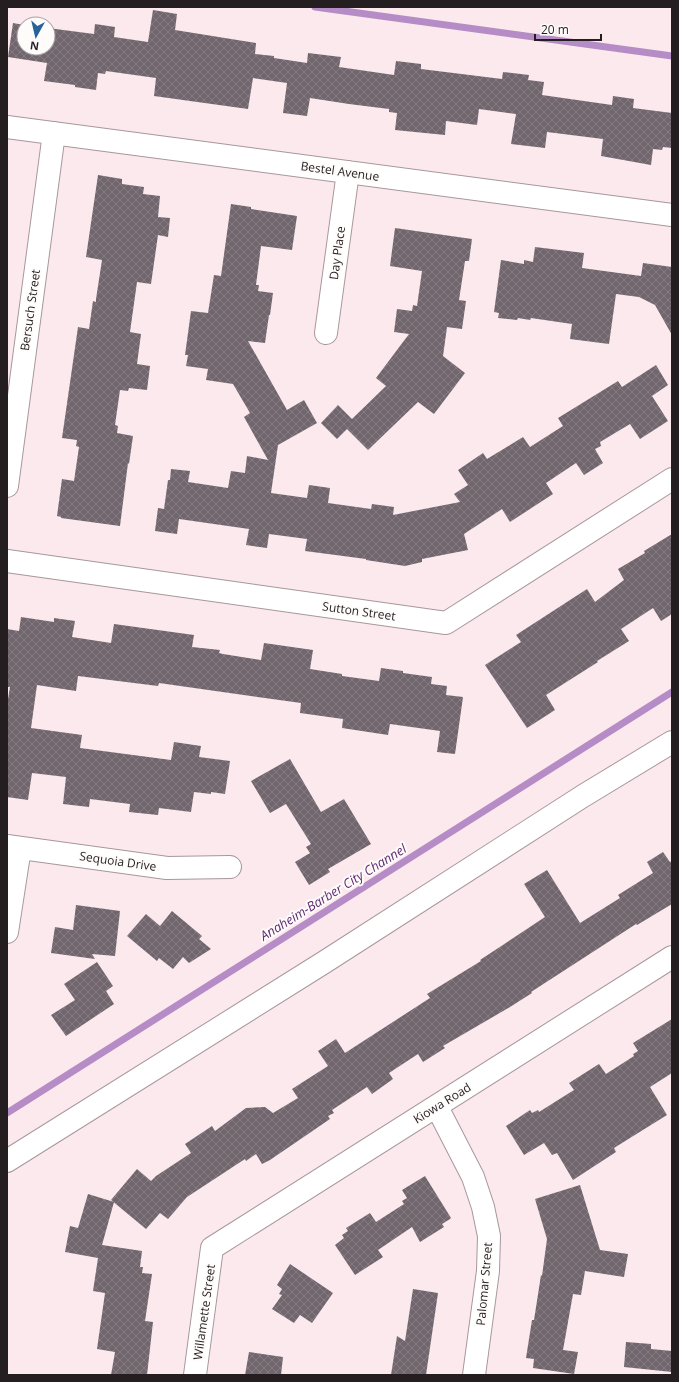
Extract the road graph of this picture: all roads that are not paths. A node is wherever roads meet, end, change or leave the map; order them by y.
1 (7, 127) edge
2 (54, 133) junction
3 (348, 172) junction
4 (672, 215) edge
5 (326, 333) dead end
6 (672, 479) edge
7 (7, 486) edge
8 (7, 561) edge
9 (672, 742) edge
10 (13, 847) edge
11 (230, 867) dead end
12 (7, 932) edge
13 (672, 958) edge
14 (437, 1107) junction
15 (7, 1161) edge
16 (212, 1248) joint
17 (195, 1375) edge
18 (474, 1375) edge

1 - 2 street, Bestel Avenue
2 - 3 street, Bestel Avenue
2 - 7 street, Bersuch Street
3 - 4 street, Bestel Avenue
3 - 5 street, Day Place
6 - 8 street, Sutton Street
9 - 15 street
10 - 11 street, Sequoia Drive
10 - 12 street
13 - 14 street, Kiowa Road
14 - 16 street, Kiowa Road
14 - 18 street, Palomar Street
16 - 17 street, Willamette Street

